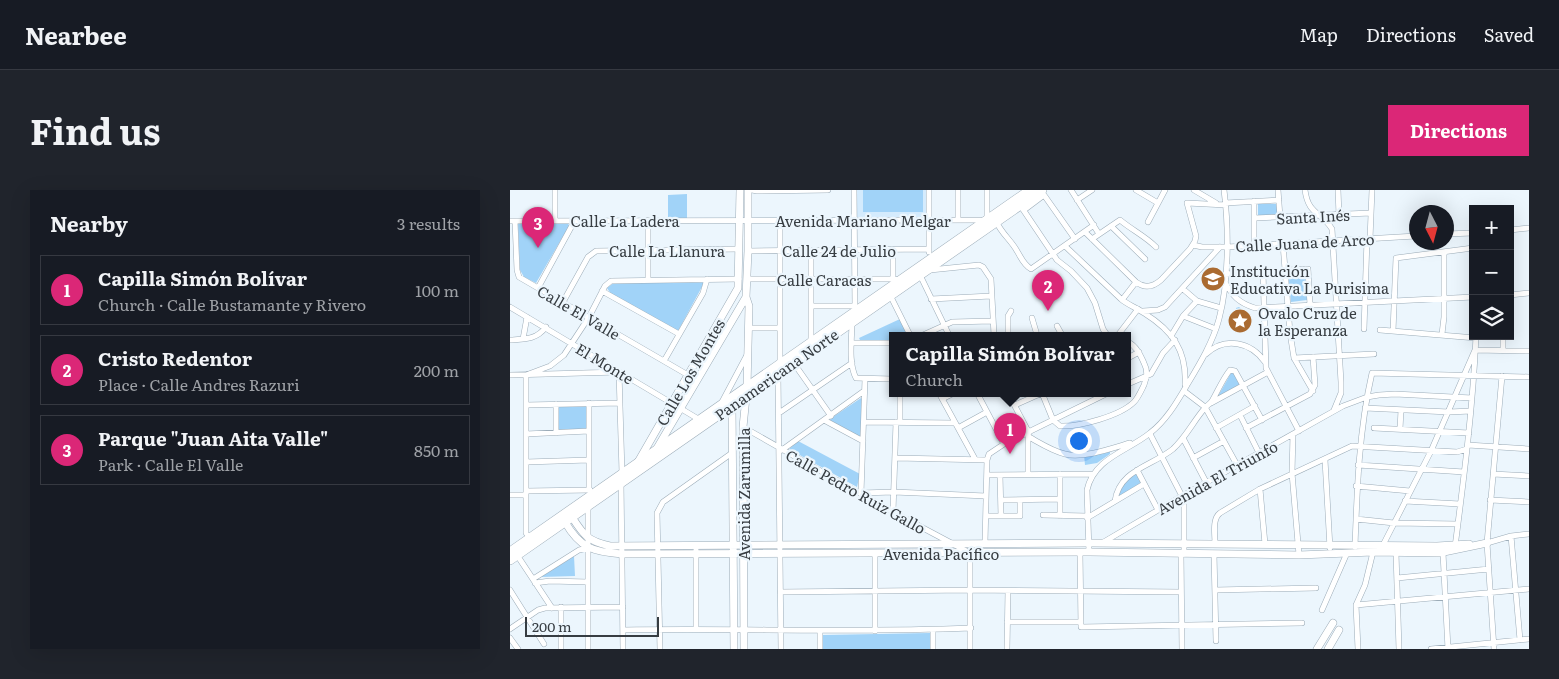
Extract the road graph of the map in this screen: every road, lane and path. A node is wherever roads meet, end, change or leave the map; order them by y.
1 (555, 190) edge
2 (740, 190) edge
3 (748, 190) edge
4 (752, 190) edge
5 (828, 190) edge
6 (854, 190) edge
7 (929, 190) edge
8 (958, 190) edge
9 (987, 190) edge
10 (1030, 190) edge
11 (1042, 190) edge
12 (1071, 190) edge
13 (1092, 190) edge
14 (1136, 190) edge
15 (1165, 190) edge
16 (1194, 190) edge
17 (1224, 190) edge
18 (1278, 190) edge
19 (1306, 190) edge
20 (1338, 190) edge
21 (1372, 190) edge
22 (1077, 200) junction
23 (1279, 200) junction
24 (1158, 202) junction
25 (1254, 202) junction
26 (1218, 204) junction
27 (1226, 204) junction
28 (1022, 207) junction
29 (1371, 213) junction
30 (1339, 214) junction
31 (1318, 216) junction
32 (1280, 217) junction
33 (1255, 218) junction
34 (575, 220) junction
35 (648, 220) junction
36 (740, 220) junction
37 (748, 220) junction
38 (780, 220) junction
39 (854, 220) junction
40 (929, 220) junction
41 (958, 220) junction
42 (992, 220) junction
43 (512, 221) edge
44 (555, 221) junction
45 (1148, 222) dead end
46 (1094, 225) junction
47 (1111, 226) junction
48 (1529, 228) edge
49 (1514, 230) edge
50 (1085, 232) junction
51 (1469, 233) edge
52 (1099, 234) junction
53 (1454, 234) edge
54 (1409, 236) edge
55 (1074, 239) junction
56 (1092, 239) junction
57 (1369, 239) junction
58 (1334, 241) junction
59 (1283, 244) junction
60 (1193, 245) junction
61 (1254, 245) junction
62 (1065, 246) junction
63 (1220, 247) junction
64 (1227, 247) junction
65 (1156, 248) dead end
66 (739, 249) junction
67 (1469, 249) edge
68 (648, 250) junction
69 (780, 250) junction
70 (854, 250) junction
71 (893, 250) junction
72 (929, 250) junction
73 (748, 251) junction
74 (811, 251) junction
75 (1052, 253) junction
76 (1444, 253) junction
77 (1146, 259) dead end
78 (929, 260) junction
79 (1286, 270) junction
80 (922, 272) junction
81 (1225, 274) junction
82 (707, 279) junction
83 (739, 279) junction
84 (748, 279) junction
85 (780, 279) junction
86 (811, 279) junction
87 (855, 279) junction
88 (648, 280) junction
89 (897, 280) junction
90 (1224, 281) junction
91 (1136, 282) junction
92 (538, 288) junction
93 (1183, 289) junction
94 (602, 292) junction
95 (1529, 293) edge
96 (890, 295) junction
97 (1514, 295) edge
98 (991, 296) junction
99 (746, 297) junction
100 (1469, 297) edge
101 (1444, 299) junction
102 (931, 300) junction
103 (1122, 300) junction
104 (1197, 301) junction
105 (1395, 301) junction
106 (563, 302) junction
107 (1365, 303) junction
108 (1337, 304) junction
109 (811, 306) junction
110 (1289, 306) junction
111 (1310, 306) junction
112 (510, 307) edge
113 (856, 308) junction
114 (1221, 308) junction
115 (1265, 308) junction
116 (1140, 310) junction
117 (1011, 311) dead end
118 (1183, 316) junction
119 (527, 317) junction
120 (589, 317) junction
121 (1032, 318) dead end
122 (852, 321) junction
123 (992, 321) junction
124 (944, 325) junction
125 (1057, 326) dead end
126 (546, 327) junction
127 (748, 328) junction
128 (780, 328) junction
129 (1364, 328) dead end
130 (1216, 329) junction
131 (1380, 330) dead end
132 (1338, 331) junction
133 (1393, 331) junction
134 (908, 332) edge
135 (929, 332) edge
136 (948, 332) edge
137 (994, 332) edge
138 (1008, 332) edge
139 (1035, 332) edge
140 (1060, 332) edge
141 (1106, 332) edge
142 (1121, 332) edge
143 (679, 334) junction
144 (1290, 334) junction
145 (1442, 334) junction
146 (1469, 336) edge
147 (1173, 338) junction
148 (523, 339) junction
149 (510, 340) edge
150 (1476, 340) edge
151 (1503, 340) edge
152 (811, 342) junction
153 (852, 343) junction
154 (889, 343) edge
155 (572, 344) junction
156 (1131, 345) edge
157 (1475, 350) junction
158 (1503, 351) junction
159 (1529, 351) edge
160 (1139, 352) junction
161 (747, 354) junction
162 (1374, 354) dead end
163 (1131, 356) edge
164 (1203, 356) junction
165 (1339, 356) junction
166 (1314, 357) junction
167 (1294, 358) junction
168 (664, 361) junction
169 (793, 362) junction
170 (852, 363) junction
171 (1265, 363) junction
172 (779, 368) junction
173 (619, 372) junction
174 (1268, 372) junction
175 (526, 374) junction
176 (510, 375) edge
177 (688, 375) junction
178 (1147, 376) junction
179 (1464, 376) junction
180 (1474, 376) junction
181 (1502, 376) junction
182 (1529, 376) edge
183 (864, 379) junction
184 (889, 379) edge
185 (1131, 383) edge
186 (1243, 385) junction
187 (812, 390) junction
188 (1184, 390) junction
189 (746, 391) junction
190 (864, 391) junction
191 (1313, 391) junction
192 (900, 397) edge
193 (946, 397) edge
194 (979, 397) edge
195 (1010, 397) edge
196 (1033, 397) edge
197 (1044, 397) edge
198 (1100, 397) edge
199 (1367, 397) junction
200 (1455, 397) junction
201 (1472, 398) junction
202 (942, 399) joint
203 (620, 402) junction
204 (589, 403) junction
205 (672, 403) junction
206 (1211, 403) junction
207 (556, 404) junction
208 (526, 405) junction
209 (732, 405) junction
210 (1015, 405) junction
211 (720, 406) junction
212 (1255, 406) junction
213 (680, 407) junction
214 (1205, 407) junction
215 (1286, 408) junction
216 (1365, 408) junction
217 (1402, 410) junction
218 (1471, 411) junction
219 (988, 412) junction
220 (1332, 412) junction
221 (1449, 412) junction
222 (778, 414) junction
223 (1240, 415) junction
224 (830, 416) junction
225 (700, 420) junction
226 (824, 420) junction
227 (1053, 420) junction
228 (1262, 420) junction
229 (864, 422) junction
230 (898, 422) junction
231 (956, 425) junction
232 (743, 427) junction
233 (1216, 428) junction
234 (1246, 428) junction
235 (1374, 428) dead end
236 (1400, 430) junction
237 (1299, 431) junction
238 (1440, 431) junction
239 (589, 432) junction
240 (556, 433) junction
241 (1469, 433) junction
242 (526, 434) junction
243 (1028, 434) junction
244 (1150, 434) junction
245 (1293, 434) junction
246 (1183, 438) junction
247 (1141, 440) junction
248 (863, 441) junction
249 (1224, 441) junction
250 (1004, 444) junction
251 (1360, 446) junction
252 (1496, 446) junction
253 (1468, 447) junction
254 (781, 449) junction
255 (1529, 449) edge
256 (656, 450) junction
257 (1431, 451) junction
258 (1259, 452) junction
259 (732, 453) junction
260 (1162, 457) junction
261 (896, 458) junction
262 (1193, 458) junction
263 (590, 460) junction
264 (974, 460) junction
265 (986, 460) junction
266 (1325, 460) junction
267 (526, 462) junction
268 (637, 463) junction
269 (1237, 465) junction
270 (1358, 465) junction
271 (1138, 470) junction
272 (1421, 470) junction
273 (1464, 472) junction
274 (1292, 473) junction
275 (1060, 474) junction
276 (1093, 474) junction
277 (1493, 474) junction
278 (987, 475) junction
279 (1000, 475) junction
280 (1028, 475) junction
281 (1529, 476) edge
282 (622, 478) junction
283 (1206, 482) junction
284 (1144, 484) junction
285 (1356, 486) junction
286 (1260, 489) junction
287 (591, 491) junction
288 (1410, 491) junction
289 (894, 492) junction
290 (526, 493) junction
291 (860, 494) junction
292 (510, 495) edge
293 (986, 496) junction
294 (1182, 496) junction
295 (1060, 499) junction
296 (1001, 500) junction
297 (1020, 500) junction
298 (1490, 500) junction
299 (1115, 501) junction
300 (1405, 501) junction
301 (1529, 502) edge
302 (1460, 504) junction
303 (588, 505) junction
304 (1158, 510) junction
305 (893, 512) junction
306 (1043, 515) dead end
307 (986, 516) junction
308 (1001, 516) junction
309 (1060, 516) junction
310 (1087, 517) junction
311 (568, 519) junction
312 (1356, 519) junction
313 (1394, 523) junction
314 (1458, 524) junction
315 (1529, 534) edge
316 (1511, 536) junction
317 (530, 538) junction
318 (588, 539) junction
319 (952, 543) junction
320 (985, 543) junction
321 (1089, 543) junction
322 (1102, 543) junction
323 (1487, 543) junction
324 (1184, 544) junction
325 (1215, 544) junction
326 (1265, 544) junction
327 (1298, 544) junction
328 (1330, 544) junction
329 (733, 545) junction
330 (1383, 545) junction
331 (622, 546) junction
332 (658, 546) junction
333 (696, 546) junction
334 (588, 548) junction
335 (1455, 548) junction
336 (743, 549) junction
337 (780, 549) junction
338 (1355, 549) junction
339 (1080, 552) junction
340 (1089, 552) junction
341 (1376, 552) junction
342 (875, 553) junction
343 (970, 553) junction
344 (1330, 553) junction
345 (1347, 553) junction
346 (1396, 553) junction
347 (1443, 553) junction
348 (622, 554) junction
349 (658, 554) junction
350 (696, 554) junction
351 (733, 554) junction
352 (1182, 554) junction
353 (1214, 554) junction
354 (512, 555) edge
355 (1299, 555) junction
356 (1489, 569) junction
357 (1444, 573) junction
358 (1397, 578) junction
359 (534, 581) junction
360 (588, 582) junction
361 (1316, 588) dead end
362 (1529, 589) edge
363 (510, 590) edge
364 (970, 590) junction
365 (1215, 590) junction
366 (1516, 590) junction
367 (1008, 591) junction
368 (780, 592) junction
369 (875, 592) junction
370 (1080, 592) junction
371 (1181, 592) junction
372 (1490, 593) junction
373 (1445, 597) junction
374 (1397, 601) junction
375 (1356, 605) junction
376 (588, 607) junction
377 (623, 607) junction
378 (552, 608) junction
379 (561, 608) junction
380 (1322, 610) dead end
381 (528, 617) junction
382 (1007, 622) junction
383 (1081, 622) junction
384 (1302, 623) dead end
385 (1333, 623) dead end
386 (1216, 625) junction
387 (1182, 626) junction
388 (971, 628) junction
389 (510, 629) edge
390 (696, 629) junction
391 (734, 629) junction
392 (744, 629) junction
393 (623, 630) junction
394 (659, 630) junction
395 (781, 630) junction
396 (933, 630) junction
397 (1339, 630) dead end
398 (820, 631) junction
399 (875, 631) junction
400 (510, 638) edge
401 (1529, 639) edge
402 (1520, 640) junction
403 (1216, 641) dead end
404 (1494, 642) junction
405 (544, 644) dead end
406 (1448, 648) edge
407 (518, 649) edge
408 (561, 649) edge
409 (588, 649) edge
410 (623, 649) edge
411 (660, 649) edge
412 (734, 649) edge
413 (744, 649) edge
414 (781, 649) edge
415 (820, 649) edge
416 (933, 649) edge
417 (970, 649) edge
418 (1007, 649) edge
419 (1182, 649) edge
420 (1317, 649) edge
421 (1328, 649) edge
422 (1358, 649) edge
423 (1399, 649) edge
424 (1431, 649) edge
425 (1494, 649) edge

1 - 44 street
2 - 36 street
3 - 37 street, Avenida Zarumilla
4 - 5 street
6 - 39 street
7 - 40 street
8 - 41 street
9 - 42 street
10 - 42 highway, Panamericana Norte
11 - 28 highway, Panamericana Norte
12 - 22 street
13 - 22 street
14 - 24 street
15 - 24 street
16 - 26 street
17 - 27 street
18 - 23 street
19 - 31 street
20 - 30 street
21 - 29 street
22 - 46 street
23 - 25 street
23 - 32 street
24 - 45 street
25 - 27 street
25 - 33 street
26 - 27 street
26 - 60 street
27 - 64 street
28 - 42 highway, Panamericana Norte
28 - 55 street
28 - 75 street
29 - 30 street, Santa Inés
29 - 57 street
30 - 31 street, Santa Inés
31 - 32 street, Santa Inés
31 - 58 street
32 - 33 street, Santa Inés
33 - 61 street
34 - 35 street, Calle La Ladera
34 - 44 street, Calle La Ladera
34 - 92 street
35 - 36 street, Calle La Ladera
35 - 68 street
36 - 37 street, Avenida Mariano Melgar
36 - 66 street
37 - 38 street, Avenida Mariano Melgar
37 - 73 street, Avenida Zarumilla
38 - 39 street, Avenida Mariano Melgar
38 - 69 street
39 - 40 street, Avenida Mariano Melgar
39 - 70 street
40 - 41 street, Avenida Mariano Melgar
40 - 72 street
41 - 42 street, Avenida Mariano Melgar
42 - 75 street
42 - 78 highway, Panamericana Norte
42 - 80 highway, Panamericana Norte
43 - 44 street, Calle La Ladera
43 - 92 street, Calle El Valle
46 - 50 street
46 - 52 street
47 - 52 street
47 - 65 street
47 - 77 street
48 - 49 street
50 - 55 street
50 - 56 street
51 - 53 street
52 - 56 street
54 - 57 street, Calle Juana de Arco
55 - 62 street
56 - 91 street
57 - 58 street, Calle Juana de Arco
57 - 107 street
58 - 59 street, Calle Juana de Arco
58 - 108 street
59 - 61 street, Calle Juana de Arco
59 - 79 street
60 - 63 street, Calle Juana de Arco
60 - 91 street
61 - 64 street, Calle Juana de Arco
62 - 75 street
62 - 103 street
63 - 64 street, Calle Juana de Arco
63 - 93 street
64 - 81 street
66 - 68 street, Calle La Llanura
66 - 83 street
67 - 76 street
68 - 88 street
68 - 106 street, Calle La Llanura
69 - 73 street, Calle 24 de Julio
69 - 74 street, Calle 24 de Julio
69 - 85 street
70 - 71 street, Calle 24 de Julio
70 - 74 street, Calle 24 de Julio
70 - 87 street
71 - 72 street, Calle 24 de Julio
71 - 89 street
72 - 78 street
73 - 84 street, Avenida Zarumilla
74 - 86 street
75 - 141 street
76 - 101 street
76 - 105 street
78 - 89 highway, Panamericana Norte
79 - 110 street
79 - 111 street
80 - 96 highway, Panamericana Norte
80 - 98 street
80 - 102 street
81 - 90 street
81 - 115 street
82 - 83 street
82 - 88 street
82 - 143 street
83 - 177 street, Calle Los Montes
84 - 85 street, Calle Caracas
84 - 99 street, Avenida Zarumilla
85 - 86 street, Calle Caracas
85 - 128 street
86 - 87 street, Calle Caracas
86 - 109 street
87 - 89 street, Calle Caracas
87 - 113 street
88 - 94 street
89 - 113 highway, Panamericana Norte
90 - 114 street
90 - 115 street
91 - 103 street
92 - 106 street, Calle El Valle
93 - 104 street
93 - 116 street
94 - 120 street
94 - 143 street
95 - 97 street
96 - 122 highway, Panamericana Norte
96 - 134 street
98 - 102 street
98 - 123 street
99 - 127 street, Avenida Zarumilla
99 - 213 street
100 - 101 street
101 - 105 street
101 - 145 street
102 - 124 street
103 - 116 street
104 - 114 street
104 - 118 street
105 - 107 street
105 - 133 street
106 - 120 street, Calle El Valle
107 - 108 street
107 - 129 street
108 - 111 street
108 - 132 street
109 - 113 street
109 - 152 street
110 - 111 street
110 - 115 street
110 - 144 street
112 - 119 street, El Monte
113 - 152 highway, Panamericana Norte
114 - 130 street
115 - 171 street
116 - 142 street
116 - 147 street
117 - 138 street
118 - 130 street
118 - 147 street
119 - 126 street, El Monte
119 - 148 street
120 - 155 street
120 - 168 street, Calle El Valle
121 - 139 street
122 - 153 street
122 - 169 highway, Panamericana Norte
123 - 124 street
123 - 137 street
124 - 135 street
124 - 136 street
125 - 140 street
126 - 148 street
126 - 155 street, El Monte
127 - 128 street
127 - 161 street, Avenida Zarumilla
128 - 172 street
130 - 164 street
131 - 133 street
132 - 144 street
132 - 165 street
133 - 145 street
143 - 168 street
144 - 167 street
145 - 146 street
147 - 178 street
147 - 188 street
148 - 149 street
150 - 157 street
151 - 158 street
152 - 172 highway, Panamericana Norte
153 - 154 street
153 - 170 street
155 - 173 street, El Monte
155 - 175 street
156 - 160 street
157 - 158 street
157 - 179 street
157 - 180 street
158 - 159 street
160 - 163 street
160 - 178 street
161 - 189 street, Avenida Zarumilla
161 - 211 street
162 - 165 street
164 - 171 street
164 - 188 street
165 - 166 street
165 - 220 street
166 - 167 street
166 - 191 street
167 - 191 street
168 - 177 street, Calle El Valle
169 - 172 highway, Panamericana Norte
169 - 187 street
170 - 183 street
170 - 187 street
171 - 174 street
172 - 189 highway, Panamericana Norte
172 - 222 street
173 - 175 street
173 - 203 street
173 - 205 street, El Monte
174 - 186 street
174 - 215 street
175 - 176 street
175 - 208 street
177 - 205 street, Calle Los Montes
178 - 185 street
178 - 227 street
179 - 180 street
179 - 199 street
179 - 200 street
180 - 181 street
180 - 201 street
181 - 182 street
181 - 252 street
183 - 184 street
183 - 190 street
186 - 206 street
186 - 206 street
186 - 212 street
187 - 222 street
187 - 224 street
188 - 214 street
188 - 244 street
189 - 209 highway, Panamericana Norte
189 - 211 highway, Panamericana Norte
189 - 232 street, Avenida Zarumilla
190 - 224 street
190 - 229 street
191 - 215 street
192 - 230 street
193 - 202 street
194 - 219 street
195 - 210 street
196 - 210 street
197 - 227 street
198 - 227 street
199 - 200 street, Avenida El Triunfo
199 - 216 street
199 - 220 street, Avenida El Triunfo
200 - 201 street, Avenida El Triunfo
200 - 221 street
201 - 218 street
202 - 231 street
203 - 204 street
203 - 282 street
204 - 207 street
204 - 239 street
205 - 213 street, El Monte
205 - 268 street, Calle Los Montes
206 - 214 street
207 - 208 street
207 - 240 street
208 - 242 street
209 - 259 street, Avenida Zarumilla
209 - 282 highway, Panamericana Norte
210 - 243 street
211 - 225 highway, Panamericana Norte
212 - 223 street
212 - 228 street
213 - 225 street, El Monte
213 - 256 street
214 - 233 street
214 - 246 street
215 - 228 street
215 - 237 street
216 - 217 street
216 - 251 street
217 - 221 street
217 - 236 street
218 - 221 street
218 - 241 street
219 - 231 street
219 - 250 street
220 - 237 street, Avenida El Triunfo
221 - 238 street
222 - 254 street
223 - 233 street
223 - 234 street
224 - 226 street
225 - 256 highway, Panamericana Norte
226 - 248 street
226 - 254 street
227 - 243 street
228 - 234 street
229 - 230 street
229 - 248 street
230 - 231 street
230 - 261 street
231 - 264 street
232 - 254 street, Calle Pedro Ruiz Gallo
232 - 336 street, Avenida Zarumilla
233 - 249 street
234 - 258 street
235 - 236 street
236 - 238 street
237 - 245 street, Avenida El Triunfo
238 - 241 street
238 - 257 street
239 - 240 street
239 - 263 street
240 - 242 street
241 - 253 street
242 - 267 street
243 - 247 street
243 - 250 street
243 - 280 street
244 - 247 street
244 - 260 street
245 - 258 street, Avenida El Triunfo
245 - 274 street
246 - 260 street
246 - 262 street
247 - 276 street
248 - 291 street
249 - 262 street
249 - 269 street
250 - 265 street
251 - 257 street
251 - 266 street
251 - 270 street
252 - 253 street
252 - 255 street
252 - 277 street
253 - 257 street
253 - 273 street
254 - 291 street, Calle Pedro Ruiz Gallo
254 - 337 street
256 - 268 highway, Panamericana Norte
257 - 272 street
258 - 269 street, Avenida El Triunfo
259 - 329 street, Avenida Zarumilla
259 - 332 street
260 - 271 street
260 - 294 street
261 - 264 street
261 - 289 street
262 - 283 street
263 - 267 street
263 - 287 street
264 - 265 street
265 - 278 street
266 - 274 street
266 - 328 street
267 - 290 street
268 - 282 highway, Panamericana Norte
269 - 283 street, Avenida El Triunfo
270 - 272 street
270 - 285 street
271 - 284 street
271 - 299 street
272 - 273 street
272 - 288 street
273 - 302 street
274 - 286 street
274 - 327 street
275 - 276 street
275 - 280 street
275 - 295 street
276 - 310 street
277 - 281 street
277 - 298 street
278 - 279 street
278 - 293 street
279 - 280 street
279 - 296 street
282 - 287 highway, Panamericana Norte
282 - 303 highway, Panamericana Norte
282 - 331 street
283 - 294 street, Avenida El Triunfo
284 - 299 street
284 - 304 street
285 - 288 street
285 - 312 street
286 - 325 street
286 - 326 street
287 - 290 street
287 - 317 highway, Panamericana Norte
288 - 300 street
289 - 291 street
289 - 293 street
289 - 305 street
290 - 292 street
290 - 317 street
291 - 305 street, Calle Pedro Ruiz Gallo
293 - 307 street
294 - 304 street, Avenida El Triunfo
294 - 324 street
295 - 297 street
295 - 309 street
296 - 297 street
296 - 308 street
297 - 308 street
298 - 301 street
298 - 323 street
299 - 310 street
300 - 302 street
300 - 313 street
302 - 314 street
303 - 311 highway, Panamericana Norte
303 - 318 street
304 - 322 street, Avenida El Triunfo
305 - 319 street, Calle Pedro Ruiz Gallo
306 - 309 street
307 - 308 street
307 - 320 street
309 - 310 street
310 - 321 street
311 - 318 street
311 - 334 street
311 - 354 highway, Panamericana Norte
312 - 313 street
312 - 338 street
313 - 314 street
313 - 330 street
314 - 335 street
315 - 316 street
316 - 323 street
316 - 366 street
317 - 354 highway, Panamericana Norte
318 - 331 street, Avenida Pacífico
318 - 334 street
319 - 320 street, Avenida Pacífico
319 - 337 street, Avenida Pacífico
319 - 343 street, Calle Pedro Ruiz Gallo
320 - 321 street, Avenida Pacífico
321 - 322 street, Avenida Pacífico
321 - 340 street
322 - 324 street, Avenida Pacífico
323 - 335 street
323 - 356 street
324 - 325 street, Avenida Pacífico
324 - 352 street
325 - 326 street, Avenida Pacífico
326 - 327 street, Avenida Pacífico
327 - 328 street, Avenida Pacífico
327 - 355 street
328 - 338 street, Avenida Pacífico
328 - 344 street
329 - 333 street, Avenida Pacífico
329 - 336 street, Avenida Pacífico
329 - 351 street, Avenida Zarumilla
330 - 335 street
330 - 338 street
330 - 341 street
331 - 332 street, Avenida Pacífico
331 - 348 street
332 - 333 street, Avenida Pacífico
332 - 349 street
333 - 350 street
334 - 348 street, Avenida Pacífico
334 - 359 street
334 - 360 street
335 - 347 street
336 - 337 street, Avenida Pacífico
336 - 351 street, Avenida Pacífico
336 - 392 street, Avenida Zarumilla
337 - 342 street, Avenida Pacífico
337 - 368 street
338 - 341 street
338 - 345 street, Avenida Pacífico
339 - 340 street, Avenida Pacífico
339 - 343 street, Avenida Pacífico
339 - 370 street
340 - 352 street, Avenida Pacífico
341 - 346 street
341 - 375 street
342 - 343 street, Avenida Pacífico
342 - 369 street
343 - 364 street
344 - 345 street, Avenida Pacífico
344 - 355 street, Avenida Pacífico
345 - 380 street
346 - 347 street
346 - 358 street
347 - 357 street
348 - 349 street, Avenida Pacífico
348 - 377 street
349 - 350 street, Avenida Pacífico
349 - 394 street
350 - 351 street, Avenida Pacífico
350 - 390 street
351 - 391 street, Avenida Zarumilla
352 - 353 street, Avenida Pacífico
352 - 371 street
353 - 355 street, Avenida Pacífico
353 - 365 street
354 - 359 street
356 - 357 street
356 - 372 street
357 - 358 street
357 - 373 street
358 - 374 street
359 - 360 street
359 - 378 street
360 - 376 street
361 - 365 street
362 - 366 street
363 - 381 street
364 - 367 street
364 - 369 street
364 - 388 street
365 - 386 street
366 - 372 street
366 - 402 street
367 - 370 street
367 - 382 street
368 - 369 street
368 - 395 street
369 - 399 street
370 - 371 street
370 - 383 street
371 - 387 street
372 - 373 street
372 - 404 street
373 - 374 street
373 - 406 street
374 - 375 street
374 - 423 street
375 - 422 street
376 - 377 street
376 - 379 street
376 - 409 street
377 - 393 street
378 - 379 street
378 - 381 street
379 - 408 street
381 - 389 street
381 - 405 street
382 - 383 street
382 - 418 street
383 - 387 street
384 - 386 street
385 - 420 street
386 - 387 street
386 - 403 street
387 - 419 street
388 - 396 street
388 - 417 street
390 - 391 street
390 - 394 street
391 - 392 street
391 - 412 street, Avenida Zarumilla
392 - 395 street
392 - 413 street, Avenida Zarumilla
393 - 394 street
393 - 410 street
394 - 411 street
395 - 398 street
395 - 414 street
396 - 399 street
396 - 416 street
397 - 421 street
398 - 399 street
398 - 415 street
400 - 407 street
401 - 402 street
402 - 404 street
404 - 406 street
404 - 425 street
406 - 424 street

